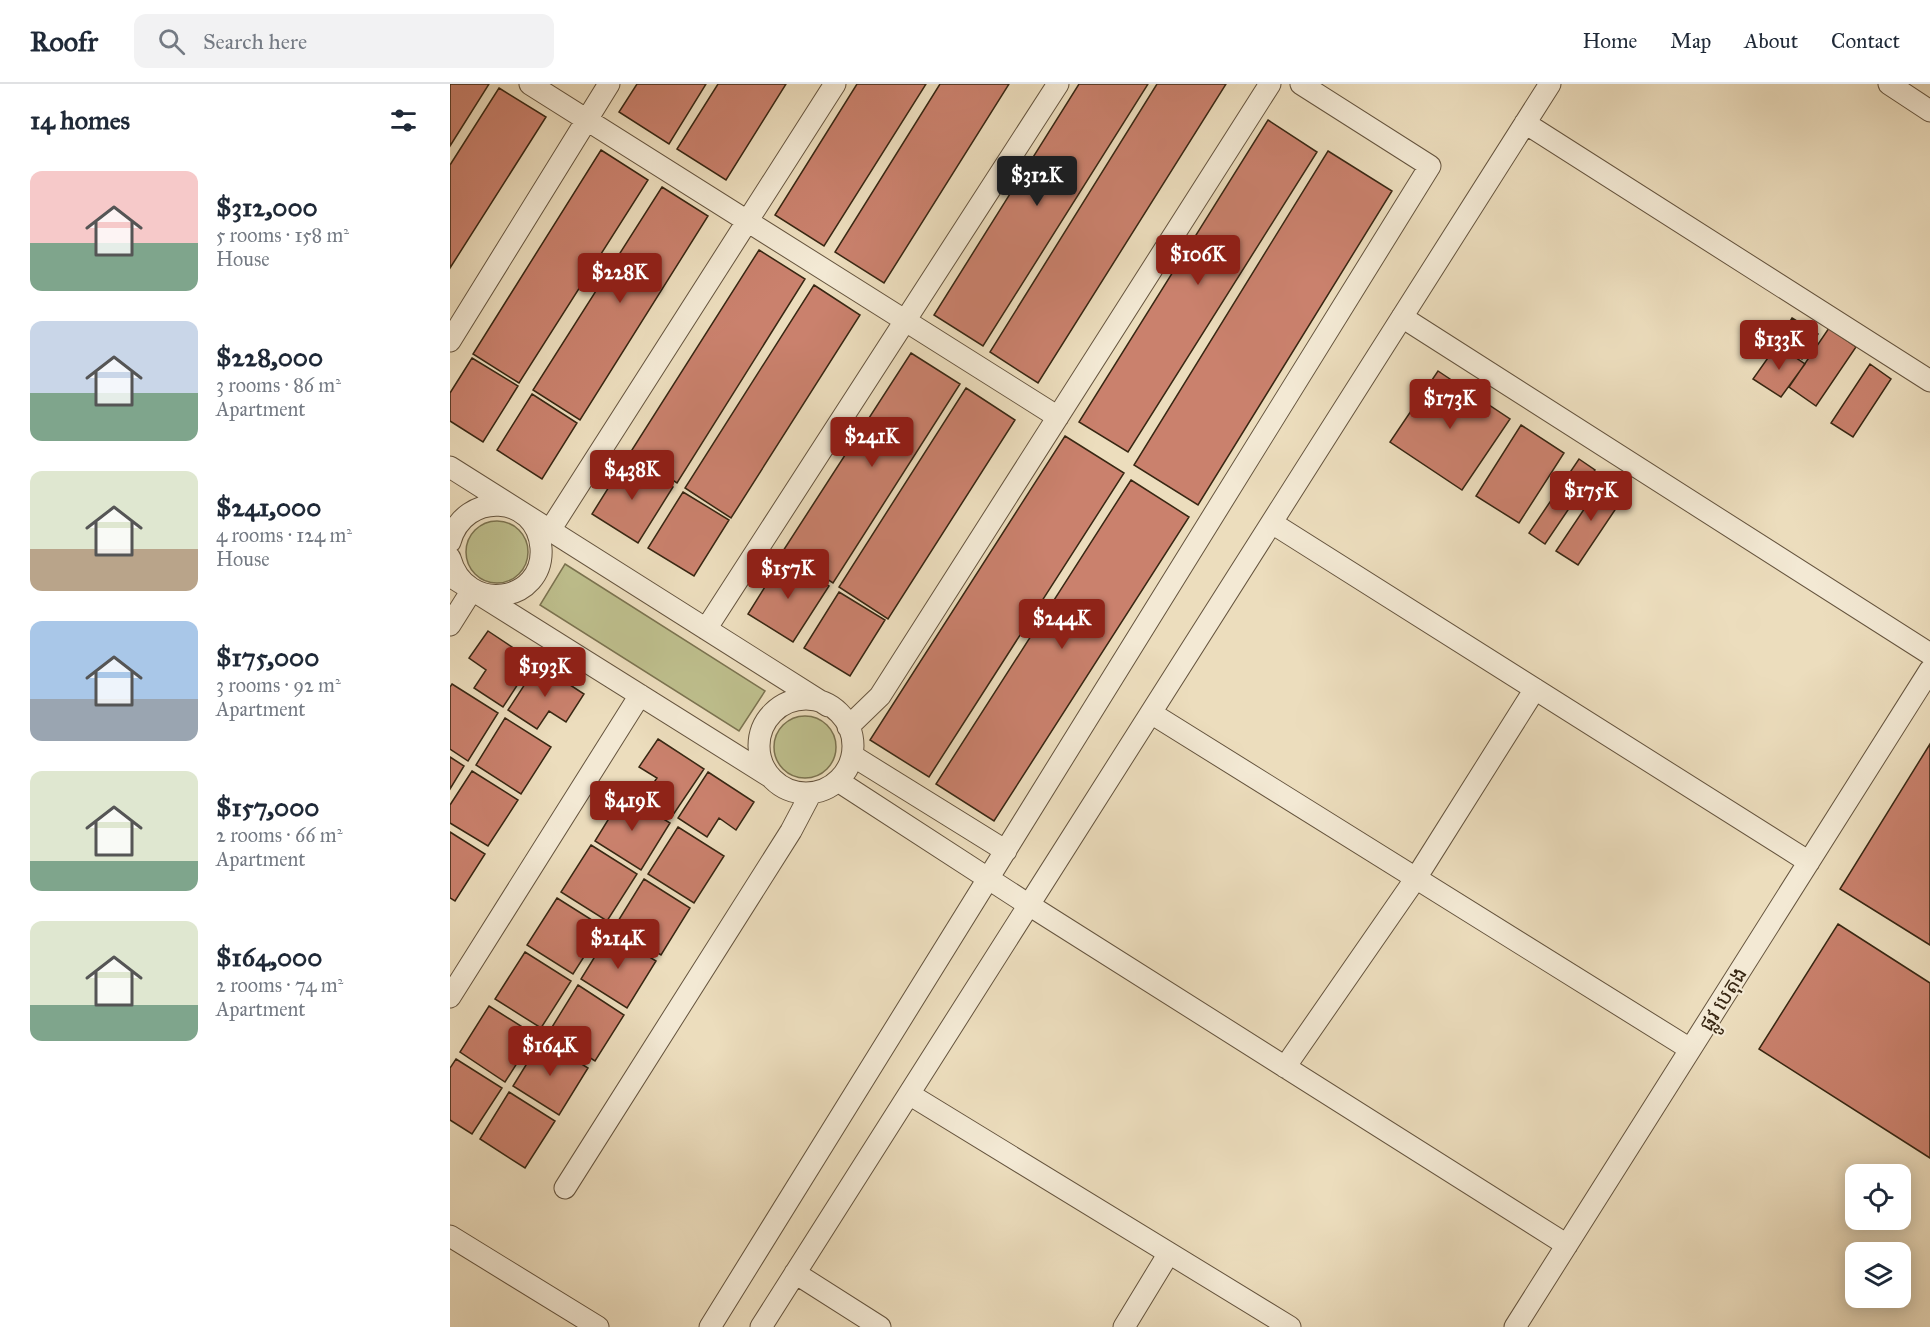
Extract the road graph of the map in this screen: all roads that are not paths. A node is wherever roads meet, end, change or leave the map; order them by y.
1 (530, 84) edge
2 (609, 84) edge
3 (835, 84) edge
4 (1058, 84) edge
5 (1270, 84) edge
6 (1301, 84) edge
7 (1550, 84) edge
8 (1889, 84) edge
9 (1930, 111) edge
10 (587, 120) junction
11 (1524, 123) junction
12 (747, 221) junction
13 (1402, 317) junction
14 (905, 320) junction
15 (450, 340) edge
16 (1930, 381) edge
17 (1058, 417) junction
18 (450, 467) edge
19 (518, 511) junction
20 (1272, 523) junction
21 (550, 530) junction
22 (450, 542) edge
23 (450, 558) edge
24 (450, 576) edge
25 (472, 590) junction
26 (450, 625) edge
27 (706, 629) junction
28 (1930, 654) edge
29 (1930, 670) edge
30 (1535, 689) junction
31 (640, 695) junction
32 (828, 706) junction
33 (1151, 713) junction
34 (848, 727) junction
35 (853, 756) junction
36 (770, 776) junction
37 (838, 781) junction
38 (811, 793) junction
39 (1006, 851) junction
40 (1809, 862) junction
41 (989, 878) junction
42 (1416, 878) junction
43 (1029, 905) junction
44 (450, 997) edge
45 (1690, 1049) junction
46 (1285, 1067) junction
47 (909, 1094) junction
48 (565, 1188) dead end
49 (450, 1236) edge
50 (1567, 1245) junction
51 (1169, 1253) junction
52 (795, 1273) junction
53 (598, 1327) edge
54 (710, 1327) edge
55 (761, 1327) edge
56 (880, 1327) edge
57 (1124, 1327) edge
58 (1290, 1327) edge
59 (1515, 1327) edge

1 - 10 street
2 - 10 street
3 - 12 street
4 - 14 street
5 - 17 street
6 - 39 street
7 - 11 street
8 - 9 street
10 - 12 street
10 - 15 street
11 - 13 street
11 - 16 street
12 - 14 street
12 - 21 street
13 - 20 street
13 - 28 street
14 - 17 street
14 - 27 street
17 - 34 street
18 - 19 street
19 - 21 street
19 - 22 street
19 - 25 street
20 - 30 street
20 - 33 street
21 - 27 street
23 - 25 street
24 - 25 street
25 - 26 street
25 - 31 street
27 - 32 street
29 - 40 street, ផ្លូវ បេតុង
30 - 40 street
30 - 42 street
31 - 36 street
31 - 44 street
32 - 34 street
32 - 36 street
33 - 42 street
33 - 43 street
34 - 35 street
35 - 37 street
35 - 39 street
36 - 38 street
37 - 38 street
37 - 41 street
38 - 48 street
39 - 41 street
40 - 45 street, ផ្លូវ បេតុង
41 - 43 street
41 - 54 street
42 - 45 street
42 - 46 street
43 - 46 street
43 - 47 street
45 - 50 street, ផ្លូវ បេតុង
46 - 50 street
47 - 51 street
47 - 52 street
49 - 53 street
50 - 59 street, ផ្លូវ បេតុង
51 - 57 street
51 - 58 street
52 - 55 street
52 - 56 street

